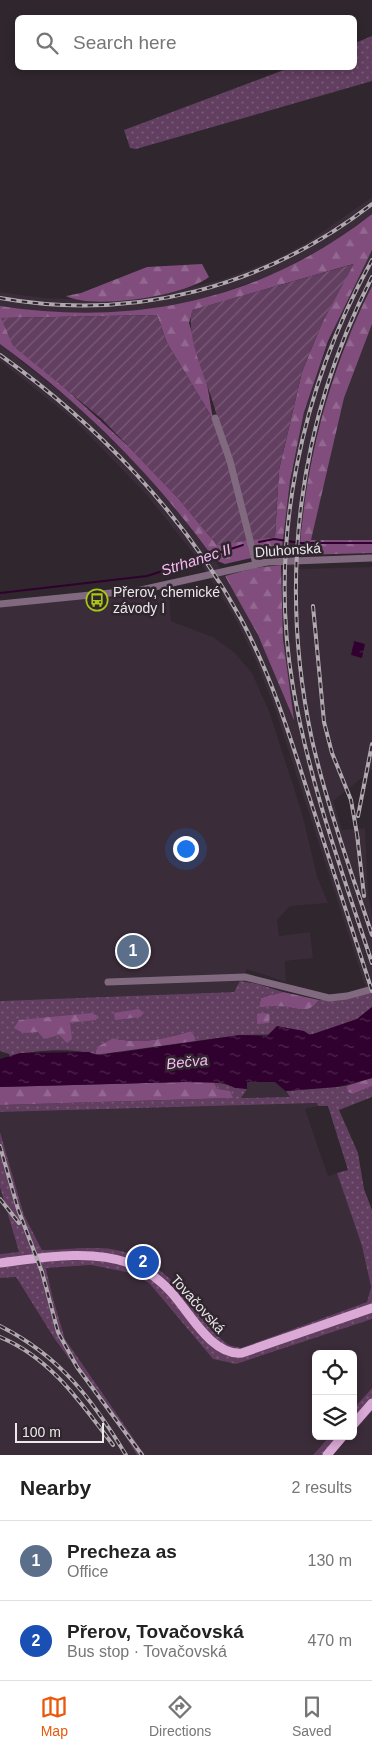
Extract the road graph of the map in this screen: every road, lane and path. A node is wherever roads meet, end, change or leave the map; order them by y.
1 (215, 418) dead end
2 (372, 558) edge
3 (256, 564) junction
4 (0, 604) edge
5 (108, 982) dead end
6 (372, 989) edge
7 (0, 1262) edge
8 (372, 1308) edge
9 (372, 1403) edge
10 (357, 1420) edge
11 (339, 1440) edge
12 (326, 1455) edge

1 - 3 street
2 - 3 street, Dluhonská
3 - 4 street, Dluhonská
5 - 6 street
7 - 8 main road, Tovačovská
9 - 10 main road
11 - 12 main road

